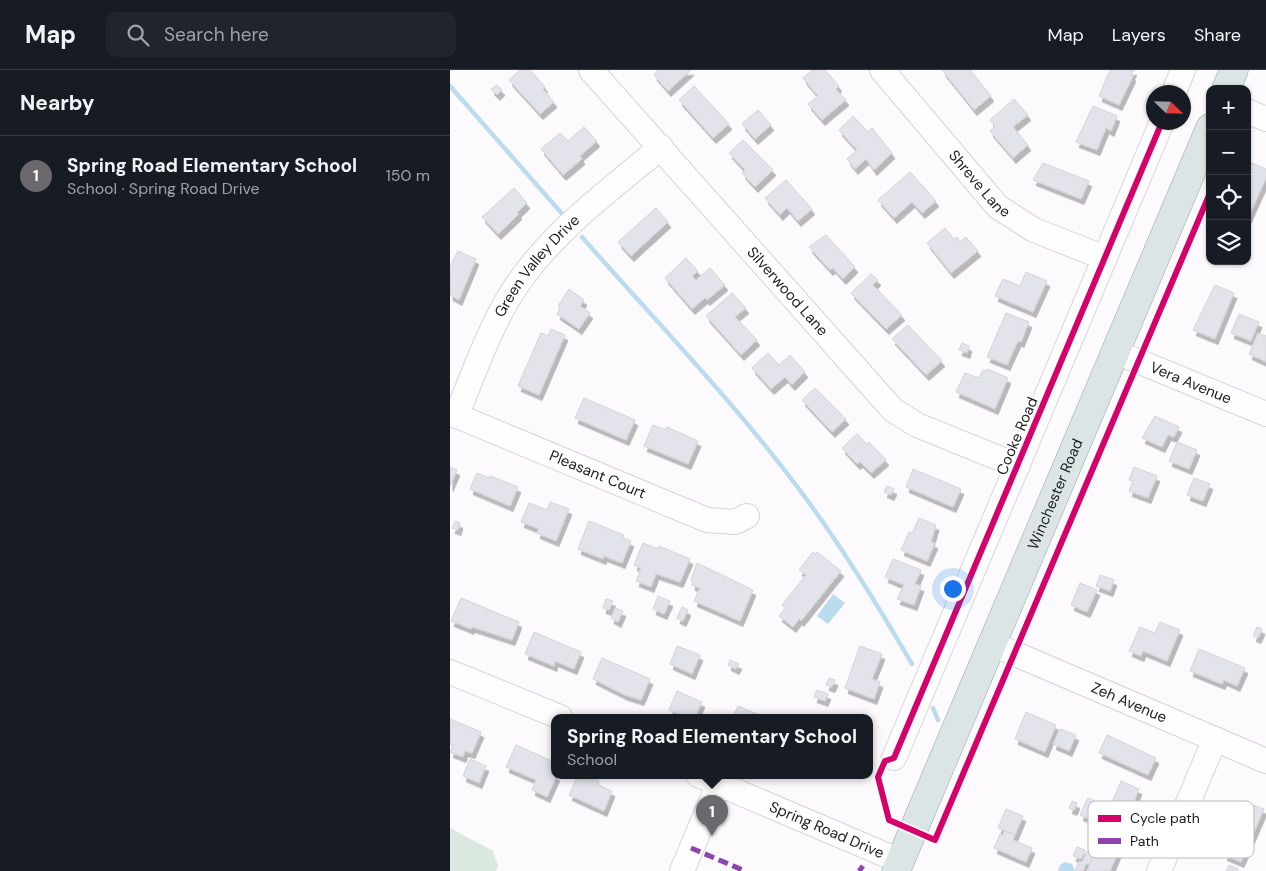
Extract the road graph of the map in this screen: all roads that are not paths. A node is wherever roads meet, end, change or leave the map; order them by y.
1 (590, 70) edge
2 (882, 70) edge
3 (1183, 70) edge
4 (1234, 70) edge
5 (1177, 85) edge
6 (1228, 85) edge
7 (1251, 113) edge
8 (1266, 119) edge
9 (1159, 130) edge
10 (1209, 130) edge
11 (661, 147) junction
12 (1105, 258) junction
13 (1116, 352) junction
14 (453, 414) edge
15 (1266, 414) edge
16 (1018, 466) junction
17 (747, 516) dead end
18 (992, 644) junction
19 (450, 672) edge
20 (553, 714) edge
21 (1215, 740) junction
22 (894, 758) dead end
23 (1266, 761) edge
24 (708, 779) edge
25 (1189, 801) edge
26 (1165, 858) edge
27 (897, 868) edge
28 (682, 871) edge
29 (1159, 871) edge

1 - 11 street, Silverwood Lane
2 - 12 street, Shreve Lane
3 - 5 street
4 - 6 main road
7 - 8 street
9 - 12 street, Cooke Road
10 - 13 main road, Winchester Road
11 - 14 street, Green Valley Drive
11 - 16 street, Silverwood Lane
12 - 16 street, Cooke Road
13 - 15 street, Vera Avenue
13 - 18 main road, Winchester Road
14 - 17 street, Pleasant Court
16 - 22 street, Cooke Road
18 - 21 street, Zeh Avenue
18 - 27 main road, Winchester Road
19 - 20 street
21 - 23 street, Zeh Avenue
21 - 25 street
24 - 27 street, Spring Road Drive
24 - 28 street
26 - 29 street

